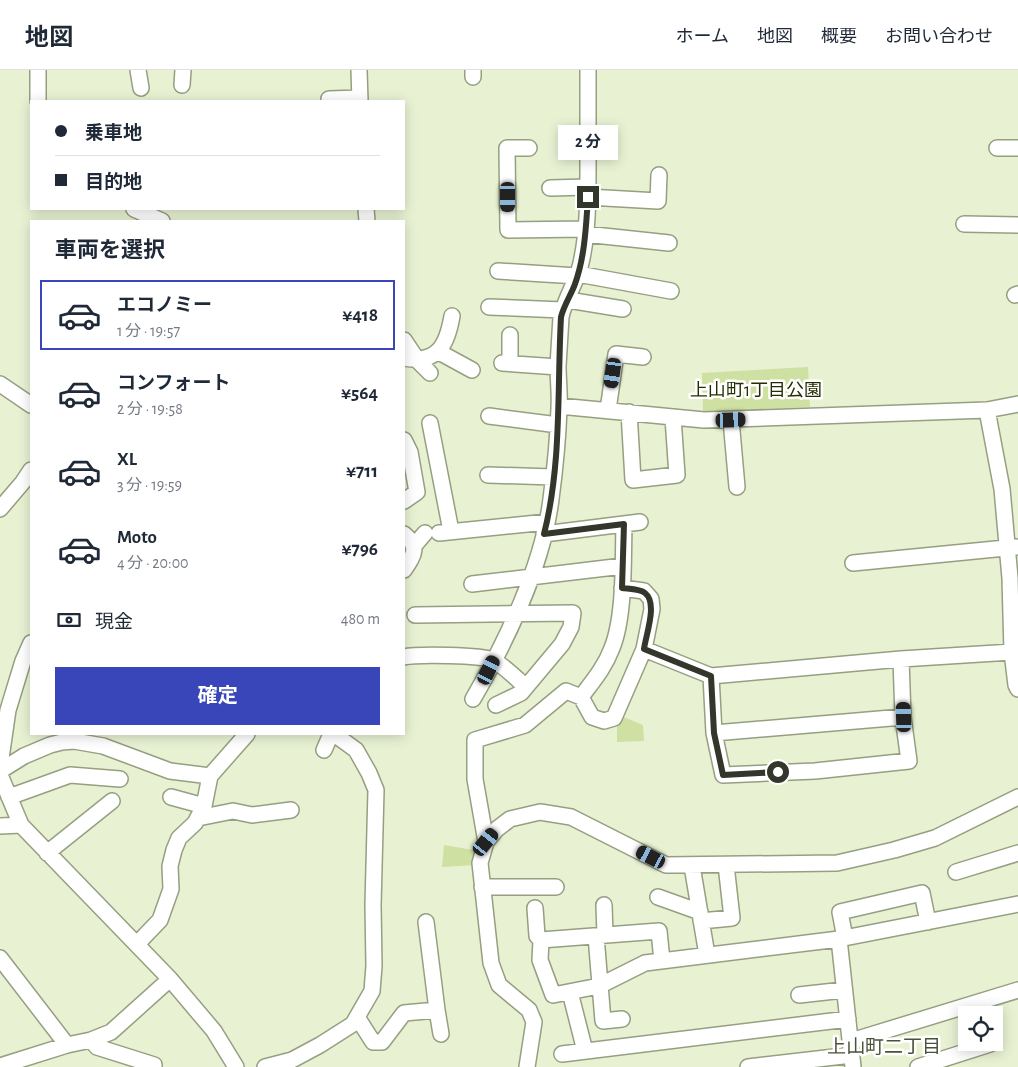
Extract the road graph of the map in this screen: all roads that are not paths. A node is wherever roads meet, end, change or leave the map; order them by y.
1 (38, 70) edge
2 (138, 70) edge
3 (183, 70) edge
4 (359, 70) edge
5 (588, 70) edge
6 (182, 86) dead end
7 (141, 88) dead end
8 (329, 99) dead end
9 (38, 100) edge
10 (360, 100) edge
11 (529, 148) dead end
12 (997, 148) dead end
13 (1018, 148) edge
14 (660, 175) dead end
15 (550, 188) dead end
16 (588, 192) junction
17 (136, 210) edge
18 (160, 220) edge
19 (964, 224) dead end
20 (1018, 225) edge
21 (585, 232) junction
22 (669, 244) dead end
23 (498, 271) dead end
24 (577, 275) junction
25 (671, 291) dead end
26 (565, 305) junction
27 (489, 307) dead end
28 (623, 309) dead end
29 (452, 316) dead end
30 (510, 335) dead end
31 (405, 343) edge
32 (439, 352) junction
33 (643, 356) dead end
34 (411, 360) edge
35 (558, 367) junction
36 (472, 370) dead end
37 (430, 374) dead end
38 (0, 384) edge
39 (30, 404) edge
40 (1018, 404) edge
41 (559, 406) junction
42 (608, 410) junction
43 (987, 410) junction
44 (629, 412) junction
45 (489, 416) dead end
46 (673, 418) junction
47 (731, 420) junction
48 (430, 423) dead end
49 (558, 425) junction
50 (405, 442) edge
51 (488, 475) dead end
52 (554, 477) junction
53 (29, 480) edge
54 (737, 487) dead end
55 (3, 500) edge
56 (405, 500) edge
57 (640, 522) dead end
58 (624, 524) junction
59 (546, 528) junction
60 (438, 532) junction
61 (405, 535) edge
62 (414, 546) junction
63 (1013, 548) edge
64 (853, 562) dead end
65 (623, 566) junction
66 (405, 568) edge
67 (531, 577) junction
68 (472, 584) dead end
69 (622, 588) junction
70 (415, 615) dead end
71 (515, 615) junction
72 (30, 645) edge
73 (644, 649) junction
74 (1012, 652) junction
75 (405, 657) edge
76 (901, 659) junction
77 (494, 660) junction
78 (711, 676) junction
79 (526, 687) junction
80 (1018, 689) edge
81 (581, 697) junction
82 (473, 700) dead end
83 (496, 705) dead end
84 (904, 717) junction
85 (714, 733) junction
86 (246, 735) edge
87 (332, 735) edge
88 (334, 735) edge
89 (324, 750) dead end
90 (0, 764) edge
91 (0, 773) edge
92 (210, 776) junction
93 (120, 779) dead end
94 (171, 796) dead end
95 (9, 797) junction
96 (1018, 797) edge
97 (112, 801) dead end
98 (291, 810) dead end
99 (201, 812) junction
100 (20, 825) junction
101 (0, 826) edge
102 (486, 842) junction
103 (47, 853) junction
104 (1018, 853) edge
105 (726, 865) junction
106 (692, 866) junction
107 (956, 872) dead end
108 (556, 886) dead end
109 (482, 887) junction
110 (658, 897) dead end
111 (1018, 904) edge
112 (604, 905) dead end
113 (535, 908) dead end
114 (701, 917) junction
115 (426, 922) dead end
116 (928, 922) junction
117 (600, 935) junction
118 (842, 938) junction
119 (541, 940) junction
120 (137, 944) junction
121 (707, 956) junction
122 (0, 958) edge
123 (662, 961) junction
124 (170, 979) junction
125 (599, 986) junction
126 (844, 990) junction
127 (1018, 990) edge
128 (570, 992) junction
129 (799, 995) dead end
130 (437, 1010) junction
131 (357, 1017) junction
132 (622, 1019) dead end
133 (848, 1019) junction
134 (441, 1034) dead end
135 (91, 1040) junction
136 (67, 1045) junction
137 (585, 1051) junction
138 (968, 1051) edge
139 (562, 1054) dead end
140 (852, 1054) edge
141 (0, 1066) edge
142 (154, 1067) edge
143 (236, 1067) edge
144 (265, 1067) edge
145 (527, 1067) edge
146 (748, 1067) edge
147 (918, 1067) edge

1 - 9 street
2 - 7 street
3 - 6 street
4 - 10 street
5 - 16 street
8 - 10 street
11 - 21 street
12 - 13 street
14 - 16 street
15 - 16 street
16 - 21 street
17 - 18 street
19 - 20 street
21 - 22 street
21 - 24 street
23 - 24 street
24 - 25 street
24 - 26 street
26 - 27 street
26 - 28 street
26 - 35 street
29 - 32 street
30 - 35 street
31 - 34 street
32 - 34 street
32 - 36 street
33 - 42 street
34 - 37 street
35 - 41 street
38 - 39 street
40 - 43 street
41 - 42 street
41 - 49 street
42 - 44 street
43 - 47 street
43 - 63 street
44 - 46 street
44 - 46 street
45 - 49 street
46 - 47 street
47 - 54 street
48 - 60 street
49 - 52 street
50 - 56 street
51 - 52 street
52 - 59 street
53 - 55 street
57 - 58 street
58 - 59 street
58 - 65 street
59 - 60 street
59 - 67 street
60 - 62 street
61 - 62 street
62 - 66 street
63 - 64 street
63 - 74 street
65 - 67 street
65 - 69 street
67 - 68 street
67 - 71 street
69 - 73 street
69 - 81 street
70 - 71 street
71 - 77 street
71 - 79 street
72 - 90 street
73 - 78 street
73 - 81 street
74 - 76 street
74 - 80 street
75 - 77 street
76 - 78 street
76 - 84 street
77 - 79 street
77 - 82 street
78 - 85 street
79 - 83 street
81 - 102 street
84 - 85 street
84 - 85 street
86 - 92 street
87 - 89 street
88 - 131 street
91 - 92 street
91 - 95 street
92 - 99 street
93 - 95 street
94 - 99 street
95 - 100 street
96 - 105 street
97 - 103 street
98 - 99 street
99 - 120 street
100 - 101 street
100 - 103 street
102 - 106 street
102 - 109 street
103 - 120 street
104 - 107 street
105 - 106 street
105 - 114 street
106 - 114 street
108 - 109 street
109 - 145 street
110 - 114 street
111 - 116 street
112 - 117 street
113 - 119 street
114 - 121 street
115 - 130 street
116 - 118 street
116 - 118 street
117 - 119 street
117 - 123 street
117 - 125 street
118 - 121 street
118 - 126 street
119 - 128 street
120 - 124 street
121 - 123 street
122 - 136 street
123 - 125 street
124 - 135 street
124 - 143 street
125 - 128 street
125 - 132 street
126 - 129 street
126 - 133 street
127 - 140 street
128 - 137 street
130 - 131 street
130 - 134 street
131 - 144 street
133 - 137 street
133 - 140 street
135 - 136 street
135 - 142 street
136 - 141 street
137 - 139 street
138 - 147 street
140 - 146 street

